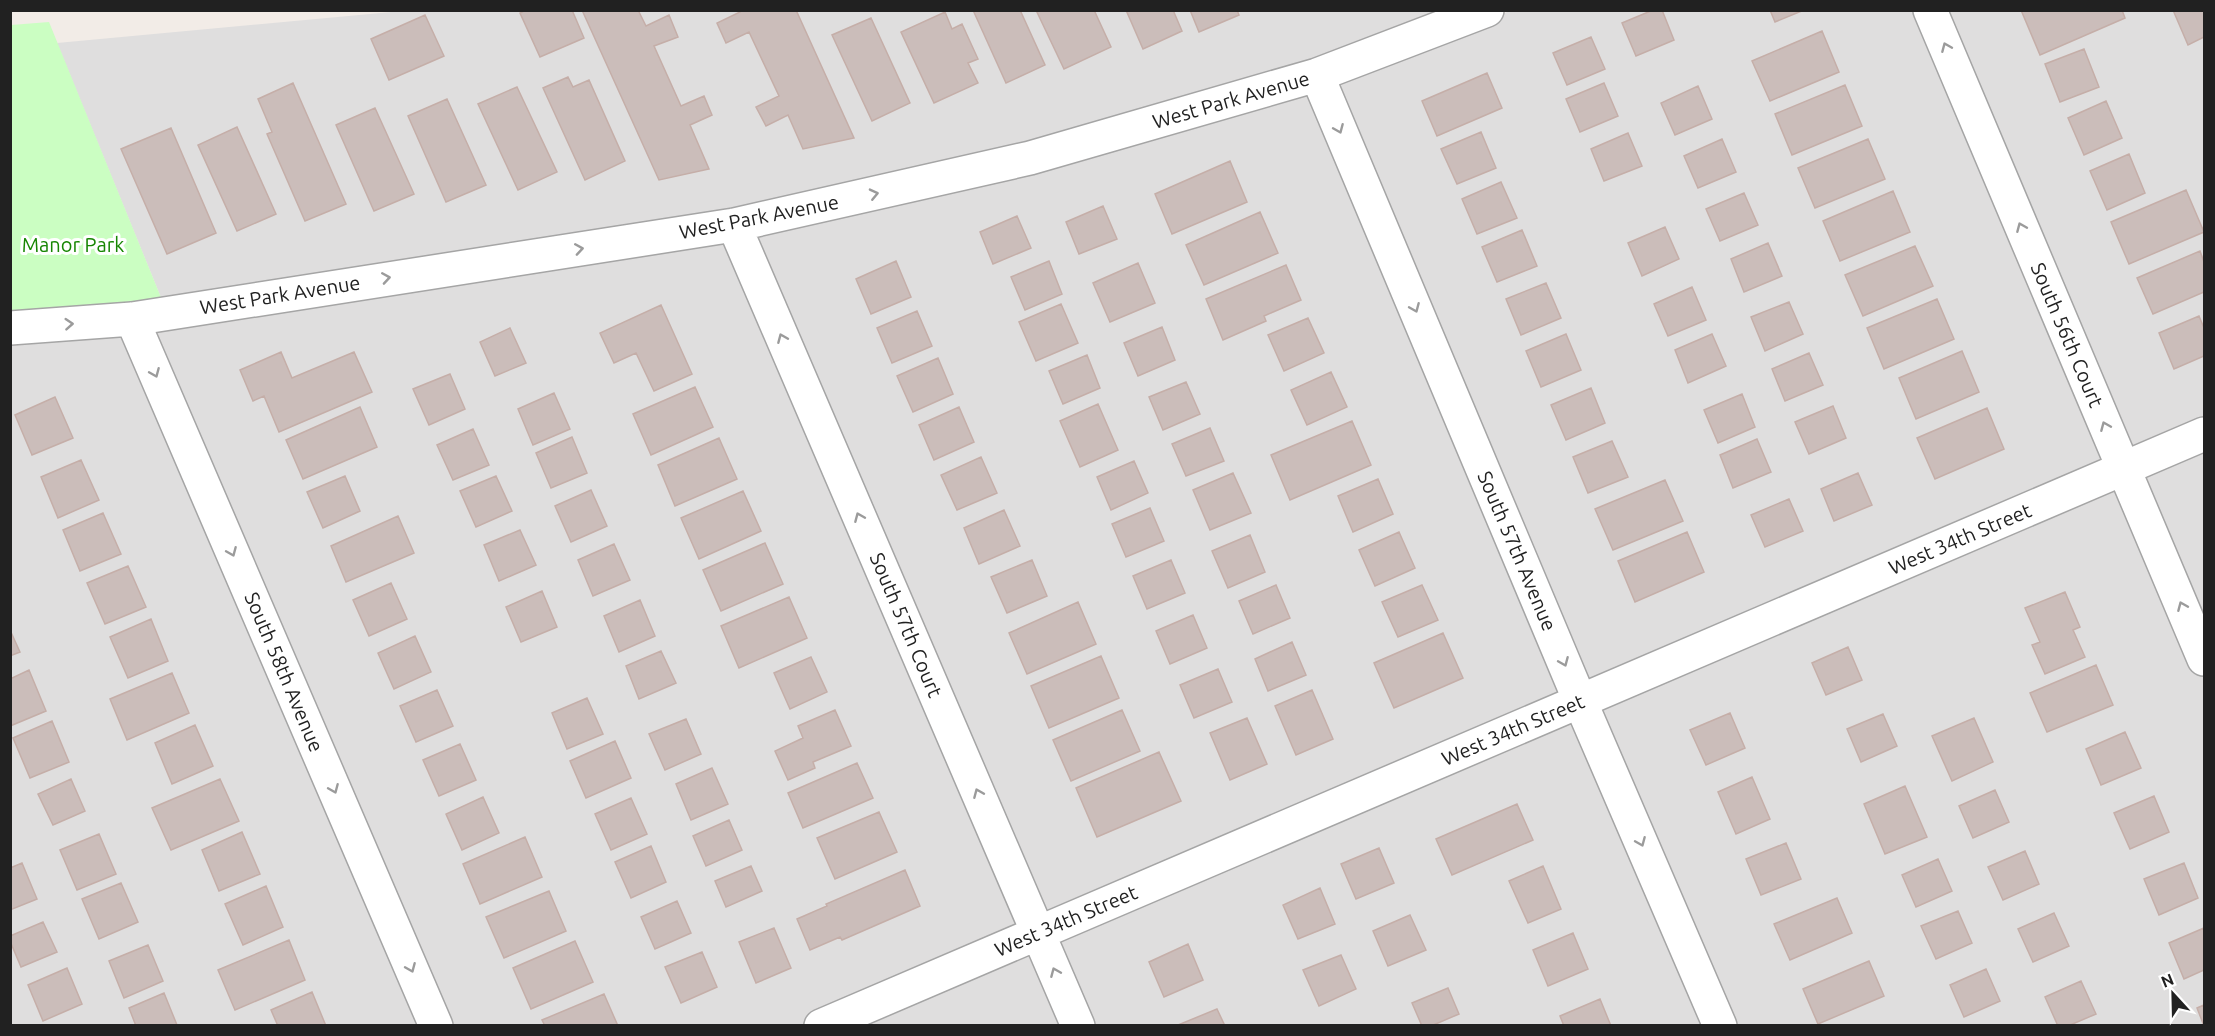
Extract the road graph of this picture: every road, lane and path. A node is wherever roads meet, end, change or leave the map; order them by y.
1 (1487, 10) edge
2 (1930, 10) edge
3 (1317, 75) junction
4 (734, 225) junction
5 (132, 319) junction
6 (10, 328) edge
7 (2205, 434) edge
8 (2123, 469) junction
9 (2205, 659) edge
10 (1580, 701) junction
11 (1038, 932) junction
12 (436, 1026) edge
13 (821, 1026) edge
14 (1078, 1026) edge
15 (1720, 1026) edge

1 - 3 street, West Park Avenue
8 -> 2 street, South 56th Court
4 -> 3 street, West Park Avenue
3 -> 10 street, South 57th Avenue
5 -> 4 street, West Park Avenue
11 -> 4 street, South 57th Court
6 -> 5 street, West Park Avenue
5 -> 12 street, South 58th Avenue
7 - 8 street, West 34th Street
9 -> 8 street, South 56th Court
8 - 10 street, West 34th Street
10 - 11 street, West 34th Street
10 -> 15 street, South 57th Avenue
11 - 13 street, West 34th Street
14 -> 11 street, South 57th Court

